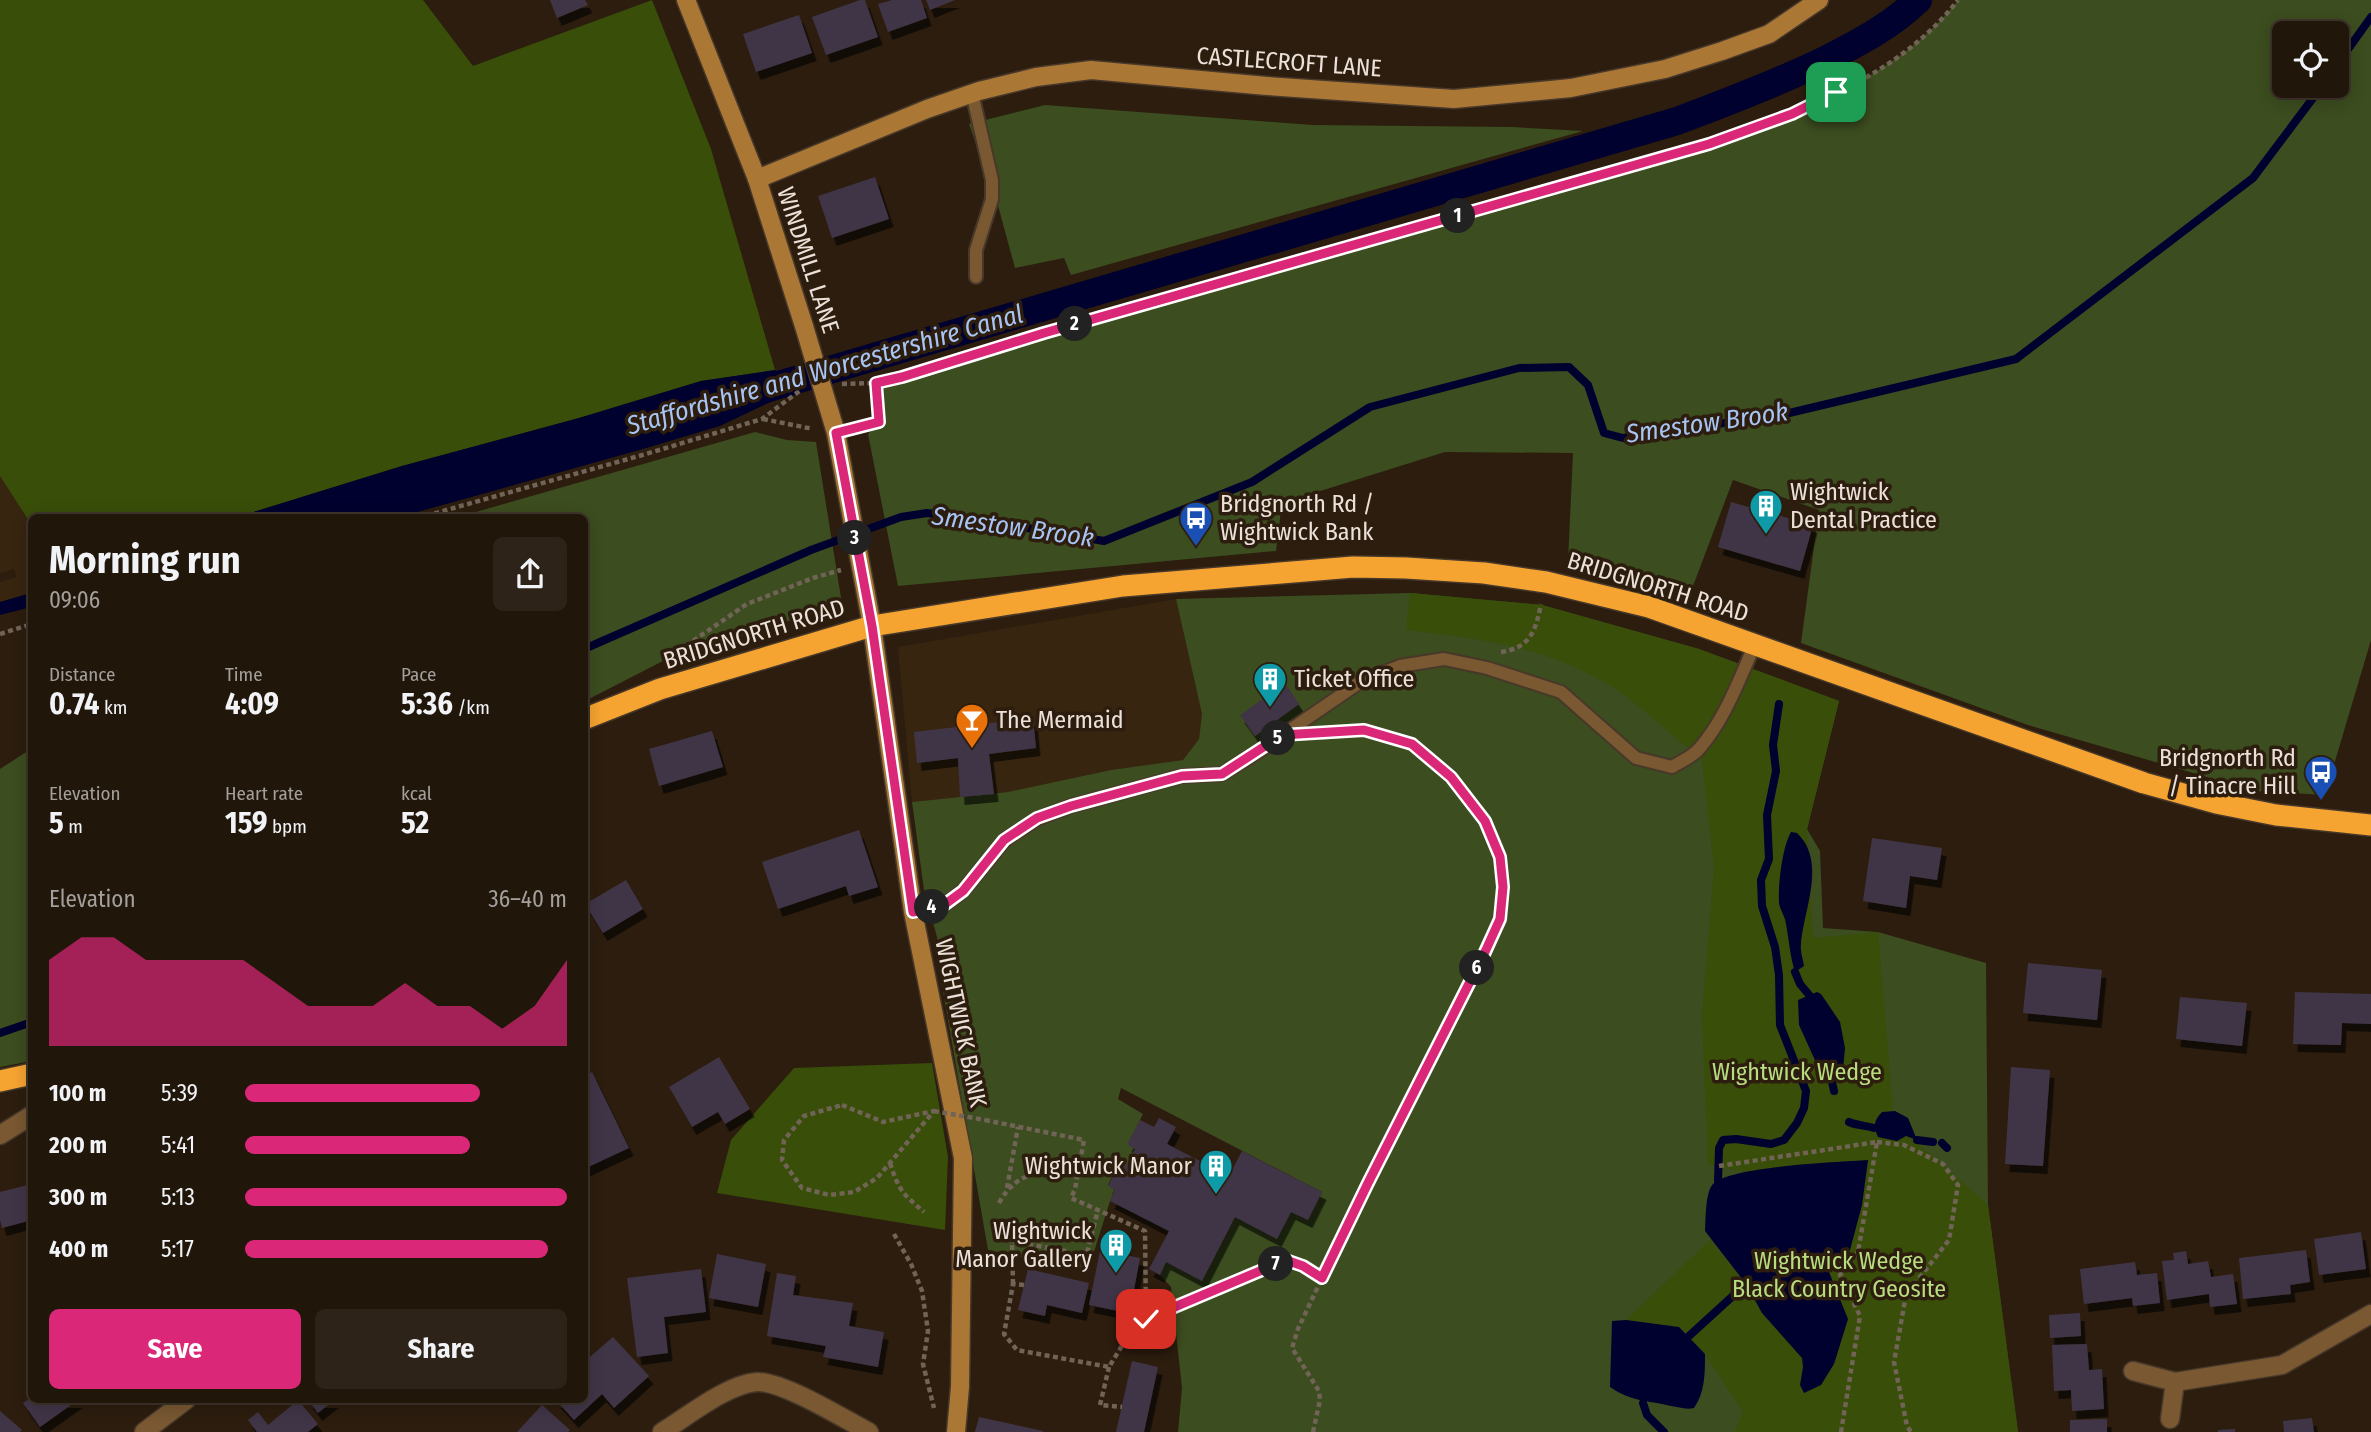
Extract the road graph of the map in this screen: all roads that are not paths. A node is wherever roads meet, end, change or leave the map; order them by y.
1 (686, 0) edge
2 (1819, 0) edge
3 (972, 93) junction
4 (757, 179) junction
5 (976, 277) dead end
6 (872, 626) junction
7 (1755, 644) junction
8 (588, 717) edge
9 (2371, 825) edge
10 (913, 912) junction
11 (28, 1075) edge
12 (0, 1081) edge
13 (28, 1118) edge
14 (0, 1135) edge
15 (2371, 1314) edge
16 (2133, 1371) dead end
17 (2175, 1382) junction
18 (182, 1403) edge
19 (2170, 1419) dead end
20 (144, 1432) edge
21 (662, 1432) edge
22 (869, 1432) edge
23 (956, 1432) edge

1 - 4 street, WINDMILL LANE
2 - 3 street, CASTLECROFT LANE
3 - 4 street, CASTLECROFT LANE
3 - 5 lane
4 - 6 street, WINDMILL LANE, bridge
6 - 7 highway, BRIDGNORTH ROAD
6 - 8 highway, BRIDGNORTH ROAD
6 - 10 street, WIGHTWICK BANK
7 - 9 highway, BRIDGNORTH ROAD
7 - 10 lane
10 - 23 street, WIGHTWICK BANK
11 - 12 highway
13 - 14 street
15 - 17 street
16 - 17 street
17 - 19 street
18 - 20 street
21 - 22 street

